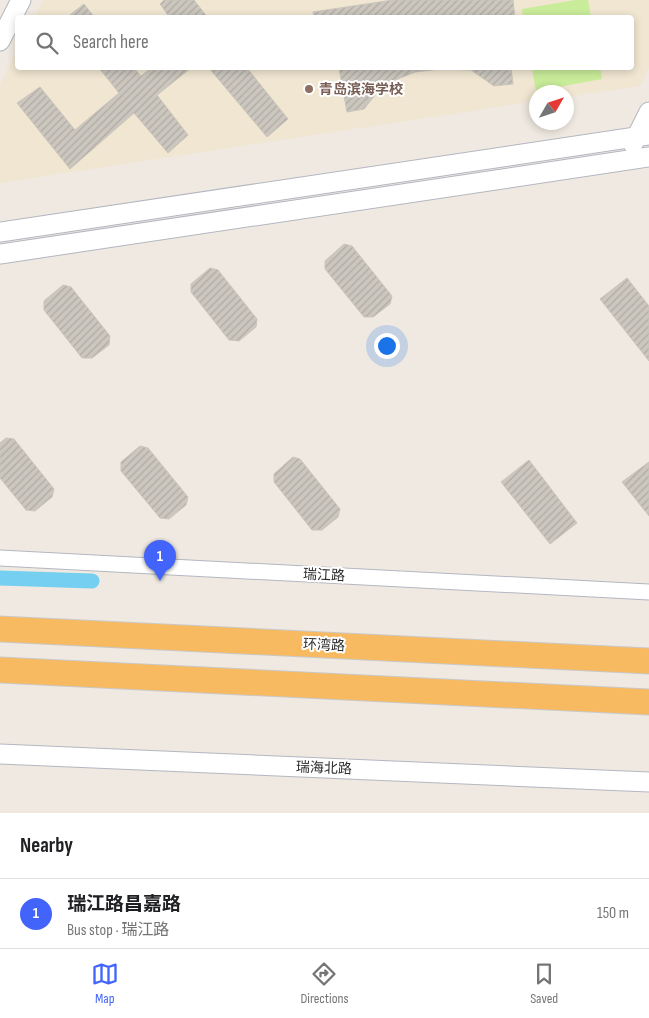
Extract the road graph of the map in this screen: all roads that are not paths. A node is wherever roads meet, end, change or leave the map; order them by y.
1 (21, 0) edge
2 (0, 41) edge
3 (649, 112) edge
4 (642, 136) edge
5 (649, 157) edge
6 (626, 161) junction
7 (0, 232) edge
8 (0, 254) edge
9 (0, 558) edge
10 (649, 592) edge
11 (0, 629) edge
12 (649, 661) edge
13 (0, 670) edge
14 (649, 702) edge
15 (0, 754) edge
16 (649, 782) edge

1 - 2 street
3 - 4 street
4 - 6 street
4 - 7 street
5 - 6 street
6 - 8 street
9 - 10 street, 瑞江路
11 - 12 highway, 环湾路
13 - 14 highway
15 - 16 street, 瑞海北路

